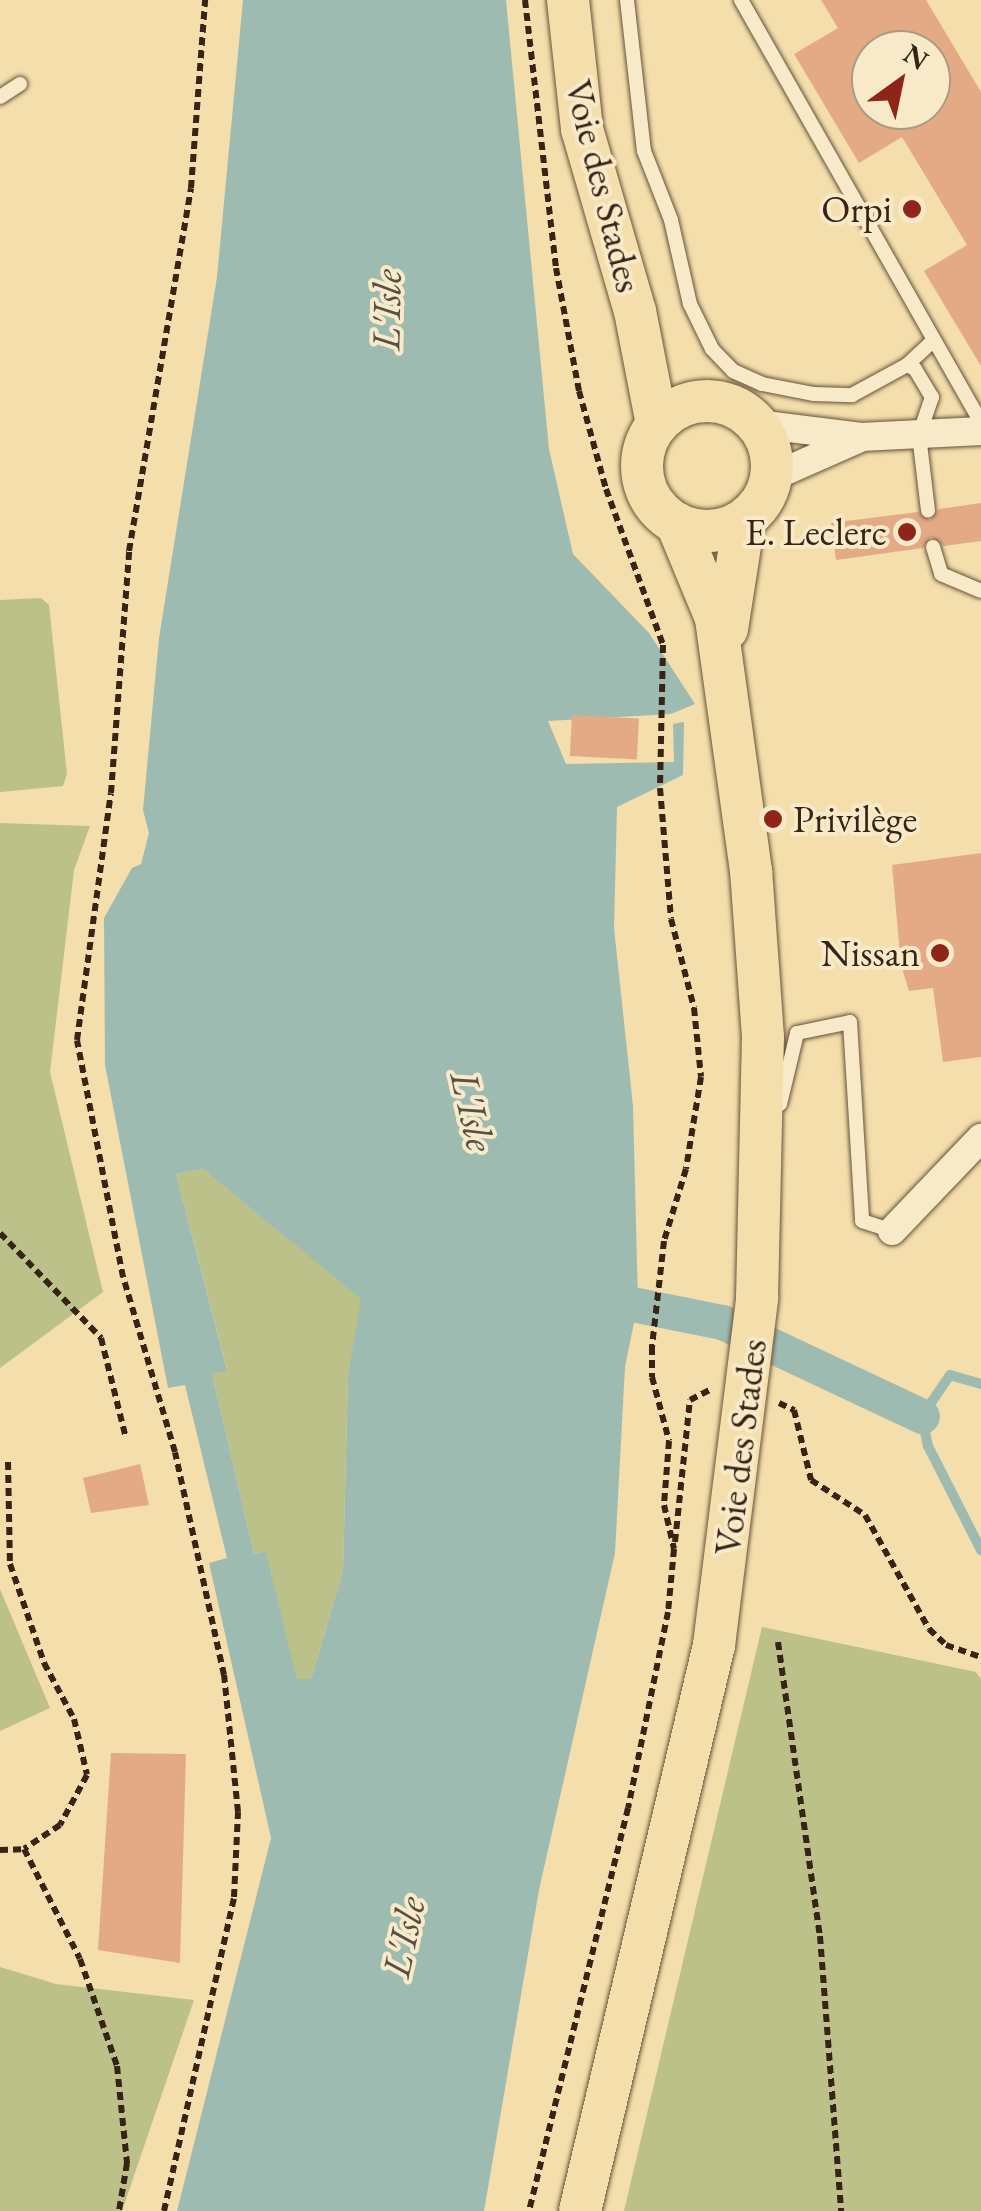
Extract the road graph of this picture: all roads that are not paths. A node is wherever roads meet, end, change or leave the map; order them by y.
1 (568, 0) edge
2 (627, 0) edge
3 (741, 0) edge
4 (20, 84) dead end
5 (0, 96) edge
6 (635, 311) junction
7 (934, 341) junction
8 (906, 365) junction
9 (708, 400) junction
10 (981, 423) edge
11 (656, 424) junction
12 (757, 424) junction
13 (981, 431) edge
14 (919, 435) junction
15 (861, 437) junction
16 (772, 477) junction
17 (928, 510) dead end
18 (744, 520) junction
19 (677, 524) junction
20 (933, 547) dead end
21 (981, 591) edge
22 (726, 669) junction
23 (981, 1138) edge
24 (760, 1203) junction
25 (892, 1231) joint
26 (580, 2211) edge

1 - 6 main road, Voie des Stades
2 - 8 lane
3 - 7 lane
4 - 5 lane
6 - 9 main road, Voie des Stades
6 - 11 main road, Voie des Stades
7 - 8 lane
7 - 10 lane
8 - 14 lane
9 - 11 main road
9 - 12 main road
11 - 19 main road
12 - 15 street
12 - 16 main road
13 - 14 street
14 - 15 street
14 - 17 lane
15 - 16 street
16 - 18 main road
18 - 19 main road
18 - 22 main road, Voie des Stades
19 - 22 main road, Voie des Stades
20 - 21 lane
22 - 24 main road, Voie des Stades
23 - 25 street
24 - 25 lane
24 - 26 main road, Voie des Stades

